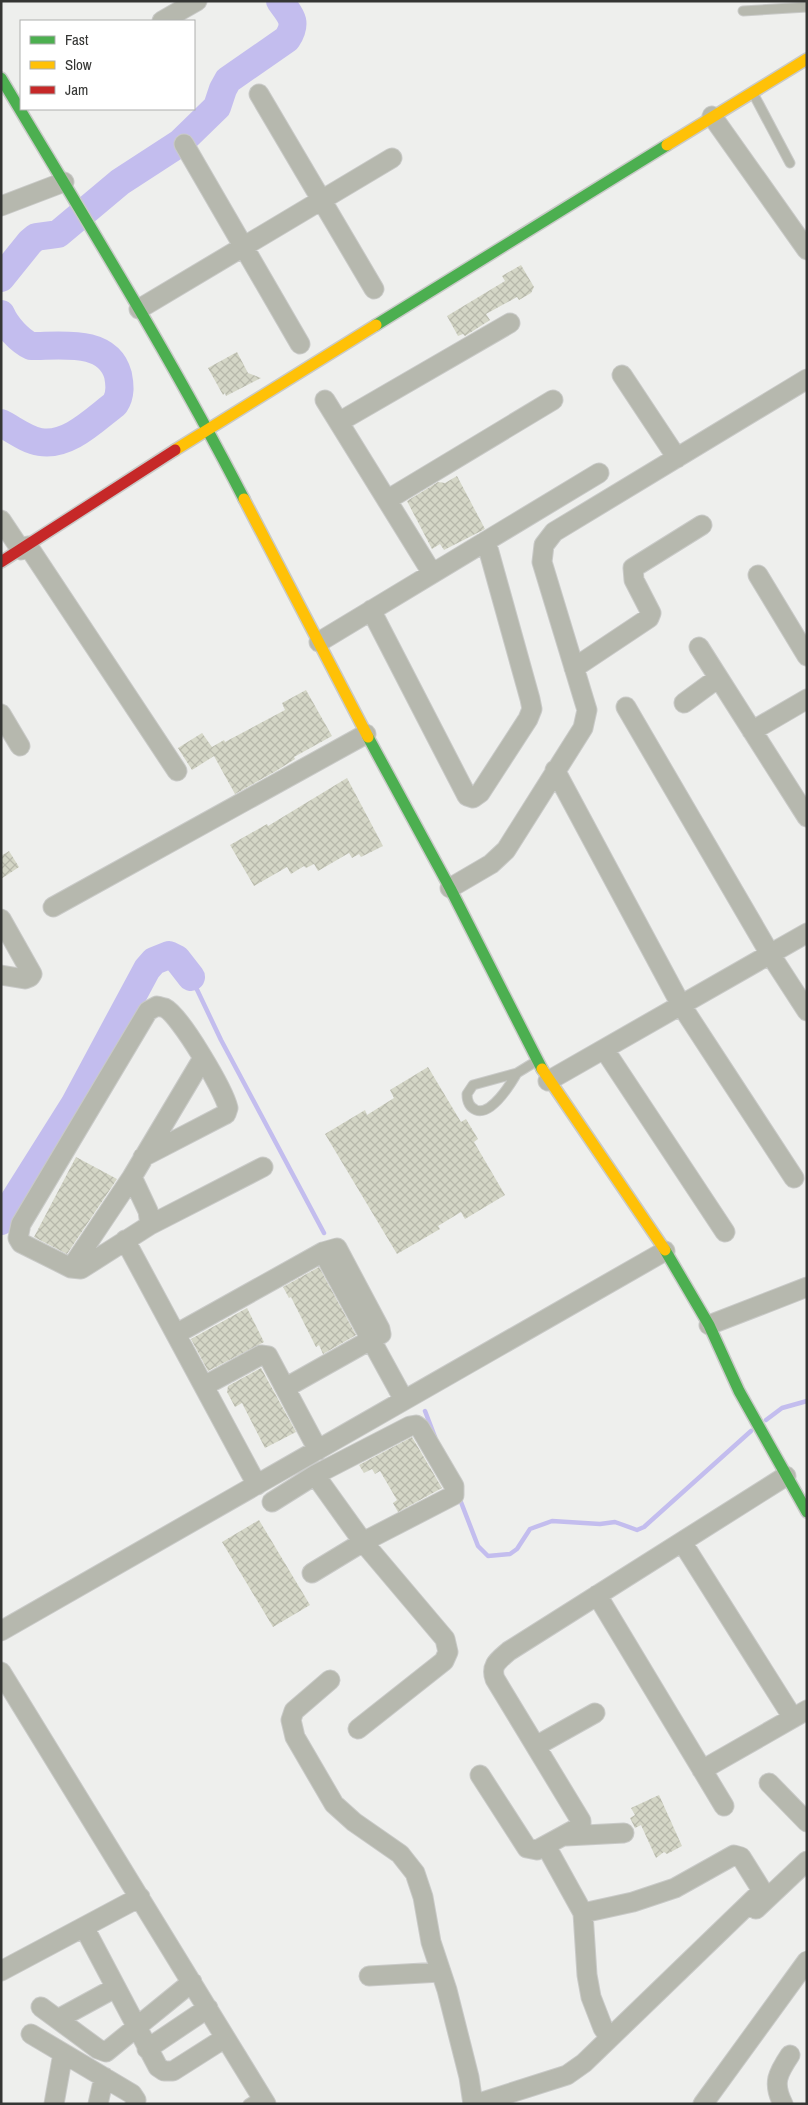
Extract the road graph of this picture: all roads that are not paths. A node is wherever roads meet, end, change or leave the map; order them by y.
1 (197, 1) edge
2 (807, 7) edge
3 (743, 11) dead end
4 (164, 20) edge
5 (807, 59) edge
6 (1, 78) edge
7 (752, 92) junction
8 (259, 94) dead end
9 (18, 102) edge
10 (23, 110) edge
11 (712, 116) junction
12 (184, 144) dead end
13 (392, 158) dead end
14 (790, 163) dead end
15 (68, 189) junction
16 (322, 200) junction
17 (1, 206) edge
18 (242, 248) junction
19 (807, 250) edge
20 (374, 289) dead end
21 (139, 309) junction
22 (510, 323) dead end
23 (300, 344) dead end
24 (622, 375) dead end
25 (807, 379) edge
26 (325, 400) dead end
27 (553, 400) dead end
28 (339, 422) junction
29 (208, 429) junction
30 (677, 458) junction
31 (599, 473) dead end
32 (387, 500) junction
33 (1, 520) edge
34 (702, 525) dead end
35 (486, 541) junction
36 (25, 548) junction
37 (1, 562) edge
38 (432, 573) junction
39 (758, 575) dead end
40 (372, 610) junction
41 (319, 642) junction
42 (698, 647) dead end
43 (807, 656) edge
44 (574, 668) junction
45 (718, 678) junction
46 (807, 699) edge
47 (684, 703) dead end
48 (626, 707) dead end
49 (1, 714) edge
50 (752, 731) junction
51 (366, 734) junction
52 (20, 746) dead end
53 (555, 770) junction
54 (177, 771) dead end
55 (807, 817) edge
56 (450, 888) junction
57 (53, 907) dead end
58 (1, 919) edge
59 (807, 933) edge
60 (770, 954) junction
61 (1, 975) edge
62 (681, 1005) junction
63 (807, 1011) edge
64 (604, 1049) junction
65 (204, 1058) junction
66 (537, 1061) junction
67 (517, 1073) junction
68 (548, 1080) junction
69 (143, 1157) junction
70 (264, 1166) dead end
71 (132, 1177) junction
72 (794, 1178) dead end
73 (150, 1225) junction
74 (725, 1232) dead end
75 (125, 1240) junction
76 (665, 1251) junction
77 (70, 1268) junction
78 (807, 1287) edge
79 (709, 1325) junction
80 (176, 1334) junction
81 (371, 1341) junction
82 (204, 1386) junction
83 (285, 1388) junction
84 (404, 1400) junction
85 (325, 1445) junction
86 (344, 1461) junction
87 (315, 1475) junction
88 (786, 1476) junction
89 (257, 1484) junction
90 (272, 1502) dead end
91 (807, 1512) edge
92 (363, 1542) junction
93 (682, 1542) junction
94 (312, 1573) dead end
95 (597, 1595) junction
96 (1, 1631) edge
97 (1, 1672) edge
98 (330, 1680) dead end
99 (595, 1713) dead end
100 (800, 1714) edge
101 (358, 1730) dead end
102 (536, 1746) junction
103 (702, 1770) junction
104 (480, 1775) dead end
105 (769, 1783) dead end
106 (724, 1806) dead end
107 (807, 1822) edge
108 (624, 1833) dead end
109 (564, 1836) junction
110 (546, 1846) junction
111 (807, 1861) edge
112 (140, 1897) junction
113 (583, 1913) junction
114 (84, 1927) junction
115 (807, 1961) edge
116 (1, 1972) edge
117 (441, 1972) junction
118 (369, 1976) dead end
119 (192, 1982) junction
120 (115, 1988) junction
121 (41, 2008) dead end
122 (208, 2008) junction
123 (58, 2019) junction
124 (136, 2029) junction
125 (31, 2034) dead end
126 (609, 2037) junction
127 (225, 2038) junction
128 (147, 2049) junction
129 (63, 2053) junction
130 (790, 2055) dead end
131 (104, 2077) junction
132 (258, 2101) edge
133 (54, 2104) edge
134 (98, 2104) edge
135 (136, 2104) edge
136 (475, 2104) edge
137 (516, 2104) edge
138 (703, 2104) edge
139 (783, 2104) edge

1 - 4 street
2 - 3 lane
5 - 7 street
6 - 9 street
7 - 11 street
7 - 14 lane
8 - 16 street
10 - 15 street
11 - 19 street
11 - 29 street
12 - 18 street
13 - 16 street
15 - 17 street
15 - 21 street
16 - 18 street
16 - 20 street
18 - 21 street
18 - 23 street
21 - 29 street
22 - 28 street
24 - 30 street
25 - 30 street
26 - 28 street
27 - 32 street
28 - 32 street
29 - 36 street
29 - 41 street
30 - 44 street
31 - 35 street
32 - 38 street
33 - 36 street
34 - 44 street
35 - 38 street
35 - 40 street
36 - 37 street
36 - 54 street
38 - 40 street
39 - 43 street
40 - 41 street
41 - 51 street
42 - 45 street
44 - 53 street
45 - 47 street
45 - 50 street
46 - 50 street
48 - 60 street
49 - 52 street
50 - 55 street
51 - 56 street
51 - 57 street
53 - 56 street
53 - 62 street
56 - 66 street
58 - 61 street
59 - 60 street
60 - 62 street
60 - 63 street
62 - 64 street
62 - 72 street
64 - 68 street
64 - 74 street
65 - 69 street
65 - 69 street
65 - 77 street
66 - 67 lane
66 - 68 street
67 - 67 lane
68 - 76 street
69 - 71 street
70 - 73 street
71 - 73 street
71 - 77 street
73 - 75 street
75 - 77 street
75 - 80 street
76 - 79 street
76 - 84 street
78 - 79 street
79 - 88 street
80 - 81 street
80 - 82 street
81 - 83 street
81 - 84 street
82 - 83 street
82 - 89 street
83 - 85 street
84 - 85 street
85 - 86 street
85 - 89 street
86 - 87 street
86 - 92 street
87 - 90 street
87 - 92 street
88 - 91 street
88 - 93 street
89 - 96 street
92 - 94 street
92 - 101 street
93 - 95 street
93 - 100 street
95 - 102 street
95 - 103 street
97 - 112 street
98 - 117 street
99 - 102 street
100 - 103 street
102 - 109 street
103 - 106 street
104 - 110 street
105 - 107 street
108 - 109 street
109 - 110 street
110 - 113 street
111 - 137 street
112 - 114 street
112 - 119 street
113 - 126 street
113 - 126 street
114 - 116 street
114 - 120 street
115 - 138 street
117 - 118 street
117 - 136 street
119 - 122 street
119 - 124 street
120 - 123 street
120 - 124 street
121 - 123 street
122 - 127 street
122 - 128 street
123 - 124 street
124 - 128 street
125 - 129 street
126 - 136 street
127 - 128 street
127 - 132 street
129 - 131 street
129 - 133 street
130 - 139 street
131 - 134 street
131 - 135 street

